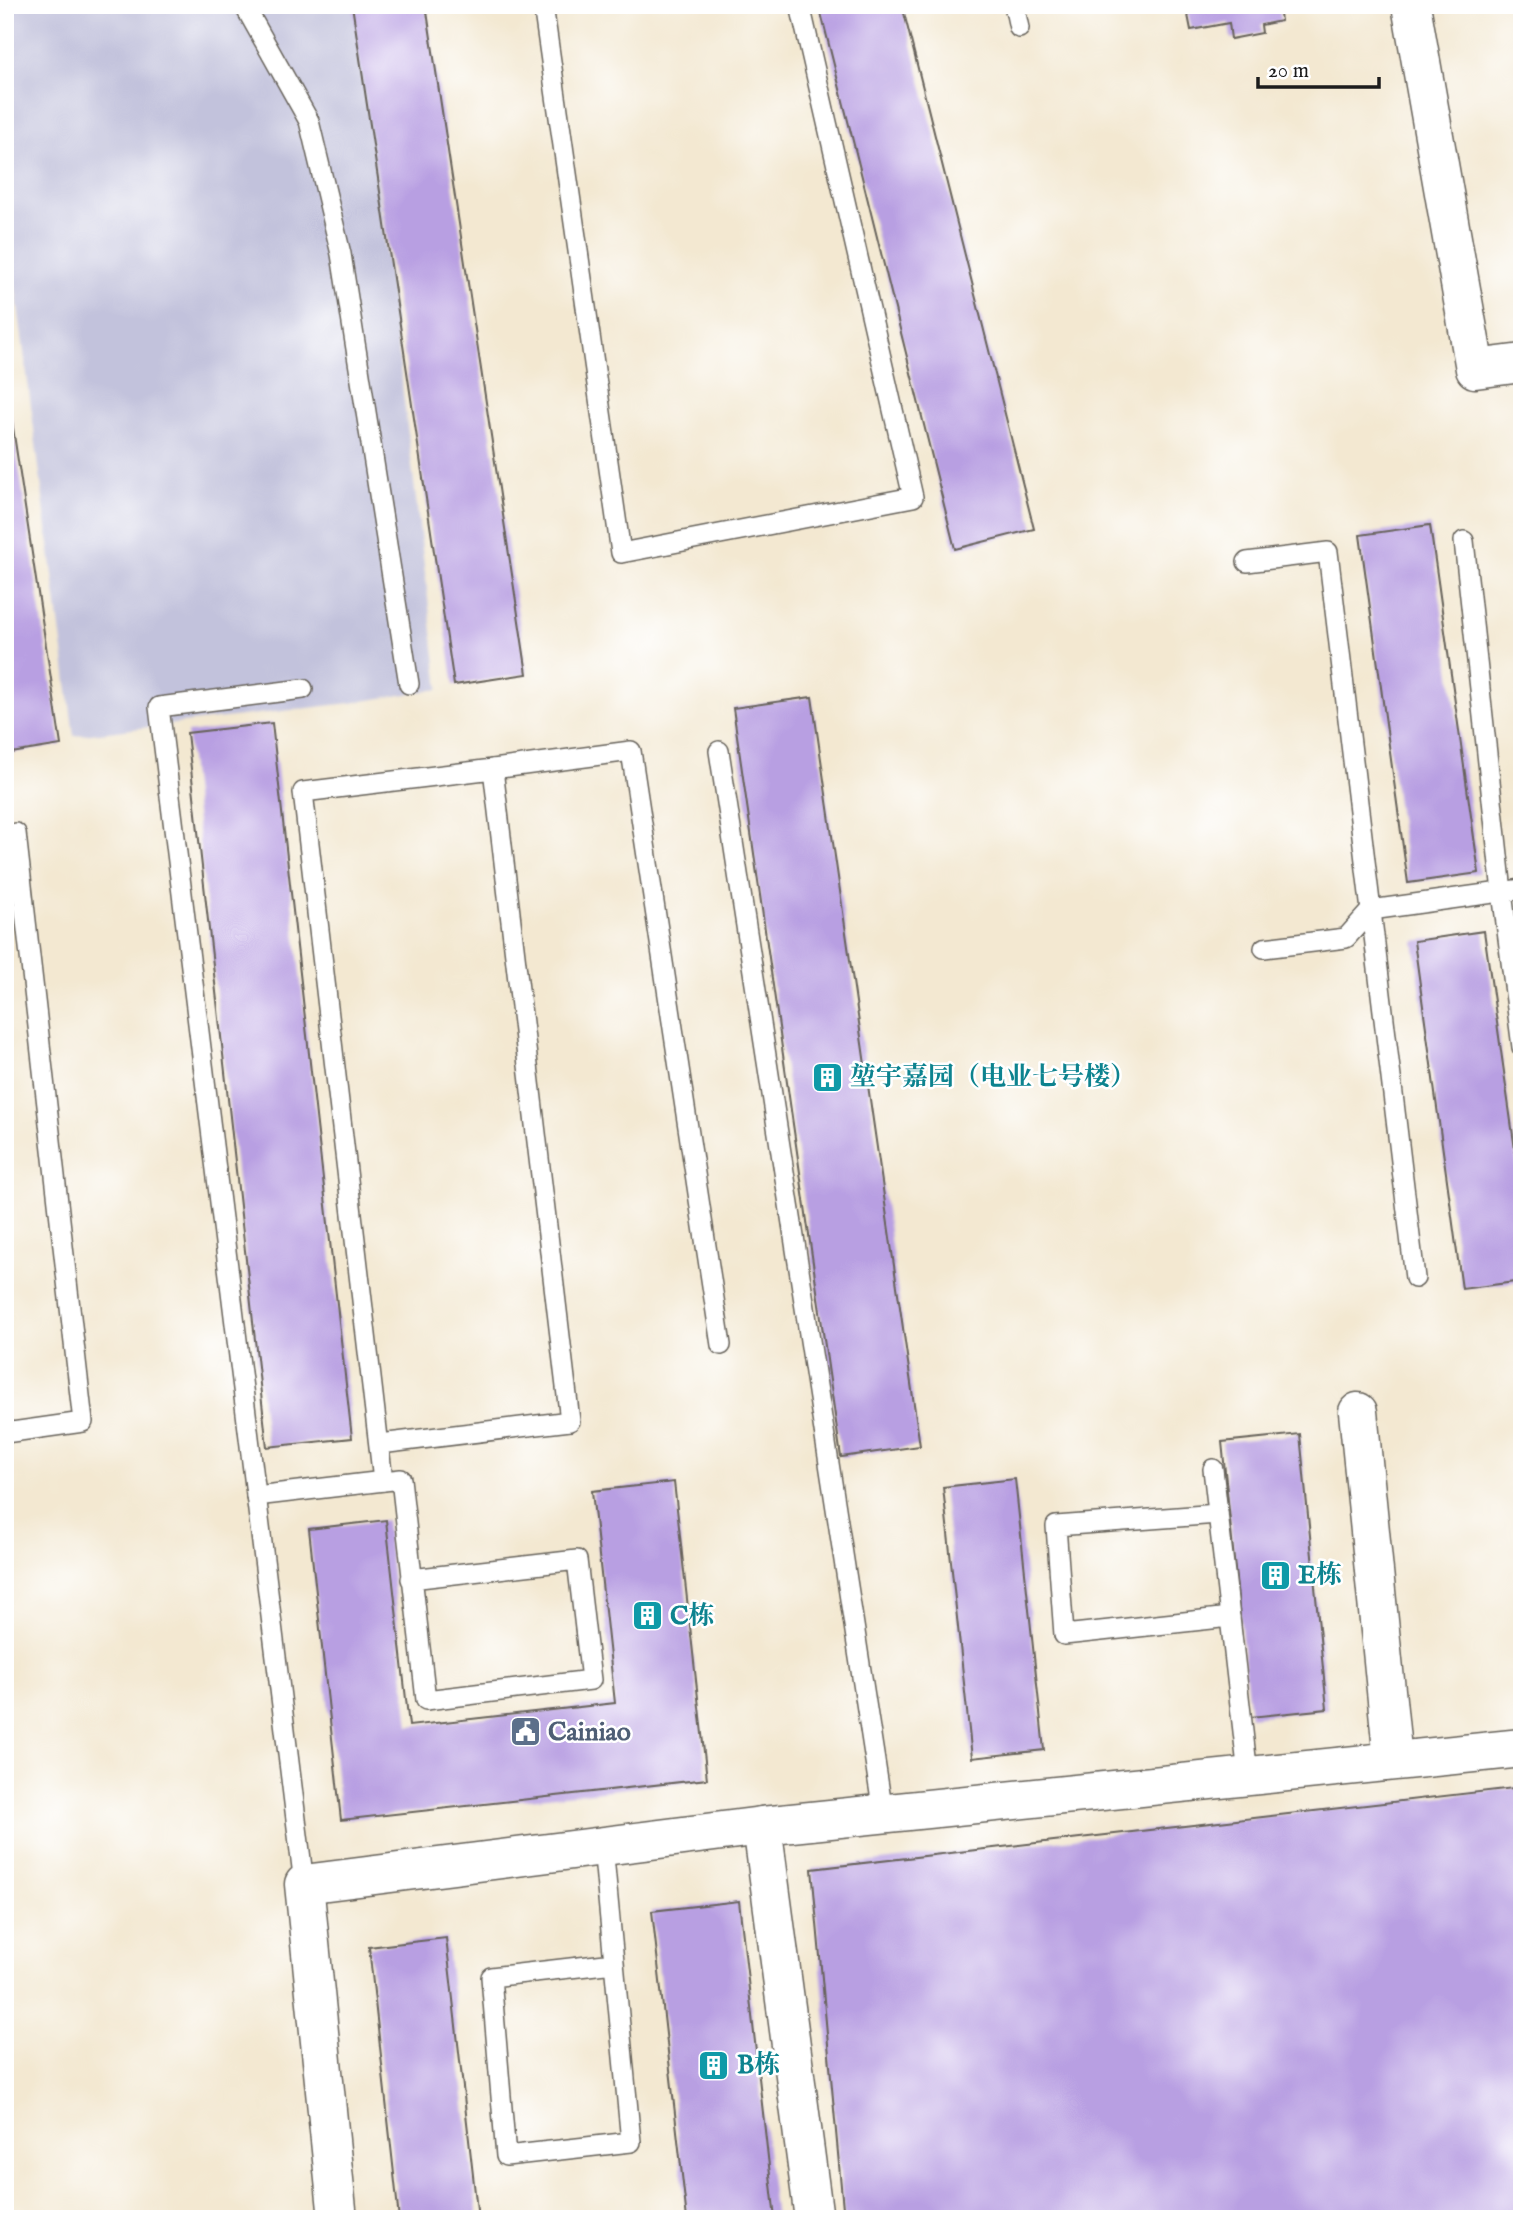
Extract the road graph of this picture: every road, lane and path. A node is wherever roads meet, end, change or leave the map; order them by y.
1 (244, 5) edge
2 (543, 5) edge
3 (800, 5) edge
4 (1014, 5) edge
5 (1411, 5) edge
6 (1019, 29) dead end
7 (1522, 363) edge
8 (1464, 541) dead end
9 (1247, 562) dead end
10 (409, 684) dead end
11 (303, 689) dead end
12 (719, 751) dead end
13 (493, 769) junction
14 (5, 835) edge
15 (1522, 889) edge
16 (1502, 892) junction
17 (1371, 910) junction
18 (1264, 948) dead end
19 (1522, 1048) edge
20 (1415, 1278) dead end
21 (721, 1345) dead end
22 (1359, 1412) dead end
23 (5, 1433) edge
24 (380, 1444) junction
25 (1213, 1468) dead end
26 (383, 1481) junction
27 (256, 1496) junction
28 (1218, 1514) junction
29 (411, 1580) junction
30 (1230, 1617) junction
31 (1522, 1748) edge
32 (1393, 1760) junction
33 (1248, 1775) junction
34 (883, 1813) junction
35 (762, 1826) junction
36 (603, 1846) junction
37 (304, 1884) junction
38 (614, 1964) junction
39 (338, 2219) edge
40 (814, 2219) edge

1 - 10 lane
2 - 3 lane
4 - 6 lane
5 - 7 street
8 - 16 lane
9 - 17 lane
11 - 27 lane
12 - 34 lane
13 - 21 lane
13 - 24 lane
13 - 24 lane
14 - 23 lane
15 - 16 lane
16 - 17 lane
16 - 19 lane
17 - 18 lane
17 - 20 lane
22 - 32 street
24 - 26 lane
25 - 28 lane
26 - 27 lane
26 - 29 lane
27 - 37 lane
28 - 30 lane
28 - 30 lane
29 - 29 lane
30 - 33 lane
31 - 32 street
32 - 33 street
33 - 34 street
34 - 35 street
35 - 36 street
35 - 40 street
36 - 37 street
36 - 38 lane
37 - 39 street
38 - 38 lane

